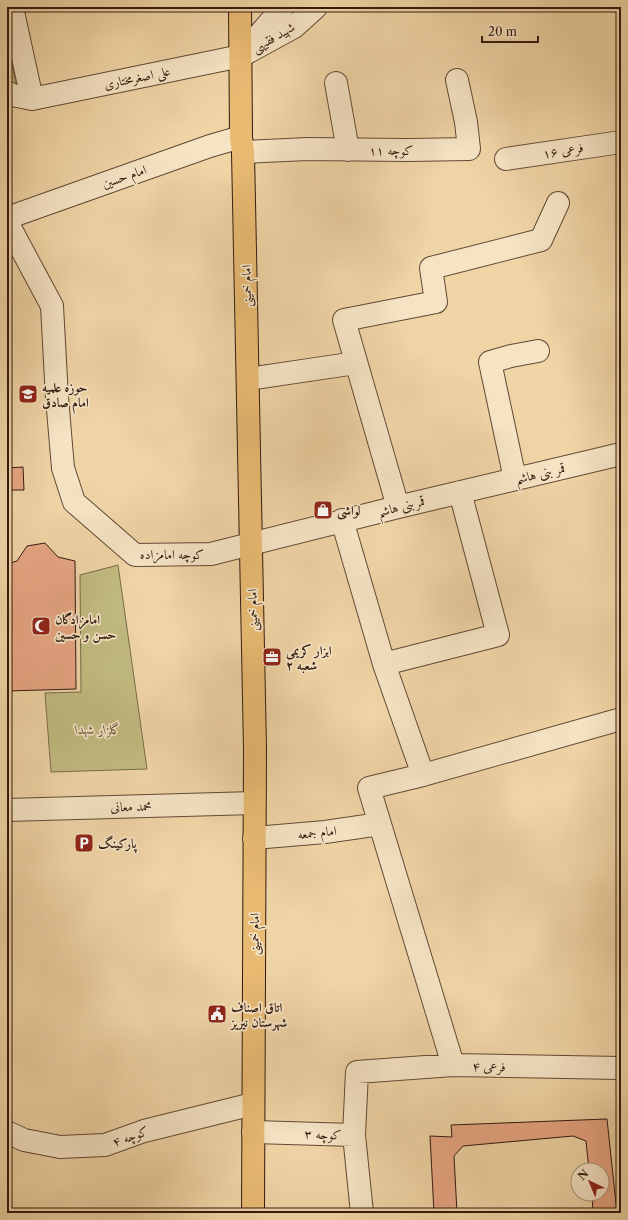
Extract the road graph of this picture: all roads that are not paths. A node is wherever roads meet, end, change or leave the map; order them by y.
1 (12, 7) edge
2 (240, 7) edge
3 (283, 7) edge
4 (316, 7) edge
5 (241, 56) junction
6 (457, 80) dead end
7 (336, 83) dead end
8 (7, 92) edge
9 (32, 99) junction
10 (621, 142) edge
11 (242, 144) junction
12 (348, 150) junction
13 (506, 159) dead end
14 (558, 203) dead end
15 (7, 218) edge
16 (7, 222) edge
17 (538, 351) dead end
18 (356, 363) junction
19 (248, 379) junction
20 (621, 454) edge
21 (515, 479) junction
22 (460, 492) junction
23 (398, 506) junction
24 (342, 520) junction
25 (251, 543) junction
26 (384, 664) junction
27 (621, 719) edge
28 (423, 775) junction
29 (254, 803) junction
30 (7, 810) edge
31 (380, 824) junction
32 (254, 838) junction
33 (453, 1065) junction
34 (621, 1068) edge
35 (357, 1072) joint
36 (253, 1104) junction
37 (7, 1132) edge
38 (253, 1132) junction
39 (354, 1135) junction
40 (253, 1213) edge
41 (362, 1213) edge

1 - 9 street
2 - 5 main road, امام خمینی
3 - 5 street, شهید فقیهی
4 - 5 street, شهید فقیهی
5 - 9 street, علی اصغرمختاری
5 - 11 main road, امام خمینی
6 - 12 street, کوچه ۱۱
7 - 12 street
8 - 9 street
10 - 13 street, فرعی ۱۶
11 - 12 street, کوچه ۱۱
11 - 15 street, امام حسین
11 - 19 main road, امام خمینی
14 - 18 street
16 - 25 street, کوچه امامزاده
17 - 21 street
18 - 19 street
18 - 23 street
19 - 25 main road, امام خمینی
20 - 21 street, قمر بنی هاشم
21 - 22 street, قمر بنی هاشم
22 - 23 street, قمربنی هاشم
22 - 26 street
23 - 24 street, قمربنی هاشم
24 - 25 street, کوچه امامزاده
24 - 26 street
25 - 29 main road, امام خمینی
26 - 28 street
27 - 28 street
28 - 31 street
29 - 30 street, محمد معانی
29 - 32 main road, امام خمینی
31 - 32 street, امام جمعه
31 - 33 street
32 - 36 main road, امام خمینی
33 - 34 street, فرعی ۴
33 - 35 street, فرعی ۴
35 - 39 street, کوچه ۳
36 - 37 street, کوچه ۴
36 - 38 main road, امام خمینی
38 - 39 street, کوچه ۳
38 - 40 main road, امام خمینی
39 - 41 street

